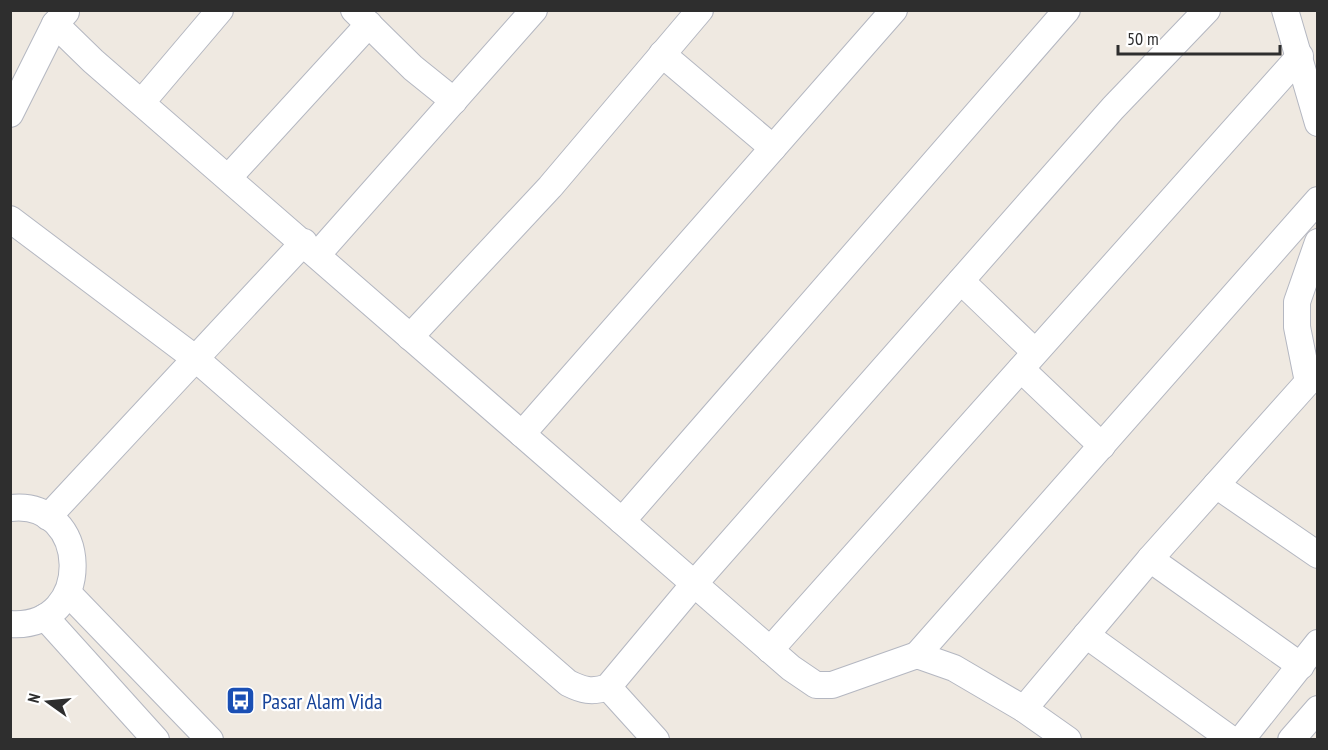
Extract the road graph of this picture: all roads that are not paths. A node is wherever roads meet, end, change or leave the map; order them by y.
1 (220, 10) edge
2 (534, 10) edge
3 (700, 10) edge
4 (894, 10) edge
5 (1067, 10) edge
6 (1207, 10) edge
7 (1285, 10) edge
8 (61, 17) edge
9 (361, 17) edge
10 (663, 54) junction
11 (1300, 56) junction
12 (454, 101) junction
13 (142, 102) junction
14 (10, 114) edge
15 (1317, 123) edge
16 (773, 148) junction
17 (229, 177) junction
18 (1317, 200) edge
19 (10, 219) edge
20 (1317, 242) edge
21 (311, 248) junction
22 (961, 281) junction
23 (410, 337) junction
24 (196, 359) junction
25 (1028, 360) junction
26 (522, 434) junction
27 (1102, 446) junction
28 (1216, 485) junction
29 (10, 508) edge
30 (48, 517) junction
31 (622, 521) junction
32 (1317, 555) edge
33 (1150, 559) junction
34 (694, 584) junction
35 (68, 593) junction
36 (45, 617) junction
37 (10, 624) edge
38 (1086, 635) junction
39 (1317, 643) edge
40 (770, 650) junction
41 (917, 655) junction
42 (1301, 666) junction
43 (608, 687) junction
44 (1024, 709) junction
45 (1317, 709) edge
46 (156, 740) edge
47 (210, 740) edge
48 (656, 740) edge
49 (1068, 740) edge
50 (1232, 740) edge
51 (1241, 740) edge
52 (1291, 740) edge

1 - 13 street
2 - 12 street
3 - 10 street
4 - 16 street
5 - 31 street
6 - 22 street
7 - 11 street
8 - 13 street
8 - 14 street
9 - 12 street
9 - 17 street
10 - 16 street
10 - 23 street
11 - 15 street
11 - 25 street
12 - 21 street
13 - 17 street
16 - 26 street
17 - 21 street
18 - 27 street
19 - 24 street
20 - 28 street
21 - 23 street
21 - 24 street
22 - 25 street
22 - 34 street
23 - 26 street
24 - 30 street
24 - 43 street
25 - 27 street
25 - 40 street
26 - 31 street
27 - 41 street
28 - 32 street
28 - 33 street
29 - 30 street
30 - 35 street
31 - 34 street
33 - 38 street
33 - 42 street
34 - 40 street
34 - 43 street
35 - 36 street
35 - 47 street
36 - 37 street
36 - 46 street
38 - 44 street
38 - 50 street
39 - 42 street
40 - 41 street
41 - 44 street
42 - 51 street
43 - 48 street
44 - 49 street
45 - 52 street

